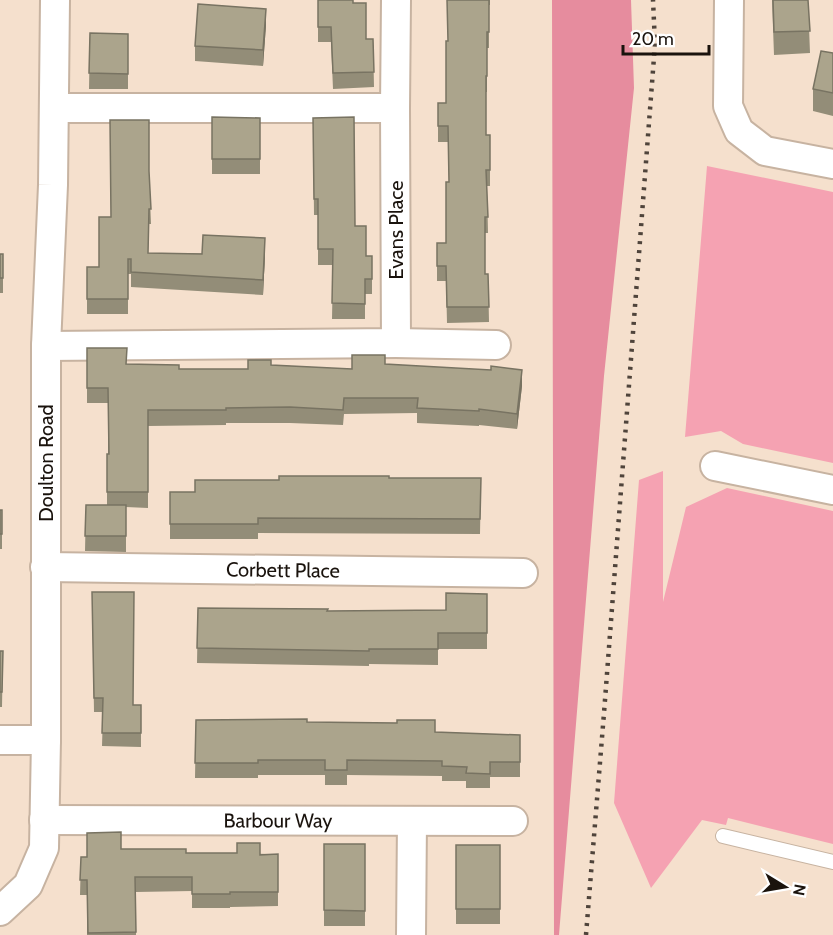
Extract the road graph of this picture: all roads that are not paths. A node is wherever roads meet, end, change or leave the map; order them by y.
1 (55, 0) edge
2 (396, 0) edge
3 (729, 0) edge
4 (54, 108) junction
5 (395, 108) junction
6 (833, 164) edge
7 (396, 343) junction
8 (496, 345) dead end
9 (46, 346) junction
10 (715, 466) dead end
11 (833, 490) edge
12 (45, 567) junction
13 (523, 573) dead end
14 (0, 740) edge
15 (46, 740) junction
16 (44, 820) junction
17 (412, 821) junction
18 (513, 821) dead end
19 (723, 836) dead end
20 (833, 862) edge
21 (0, 911) edge
22 (411, 935) edge

1 - 4 street, Doulton Road
2 - 5 street, Evans Place
3 - 6 street
4 - 5 street
4 - 9 street, Doulton Road
5 - 7 street, Evans Place
7 - 8 street
7 - 9 street
9 - 12 street, Doulton Road
10 - 11 street
12 - 13 street, Corbett Place
12 - 15 street, Doulton Road
14 - 15 street
15 - 16 street, Doulton Road
16 - 17 street, Barbour Way
16 - 21 street, Doulton Road
17 - 18 street, Barbour Way
17 - 22 street
19 - 20 lane

